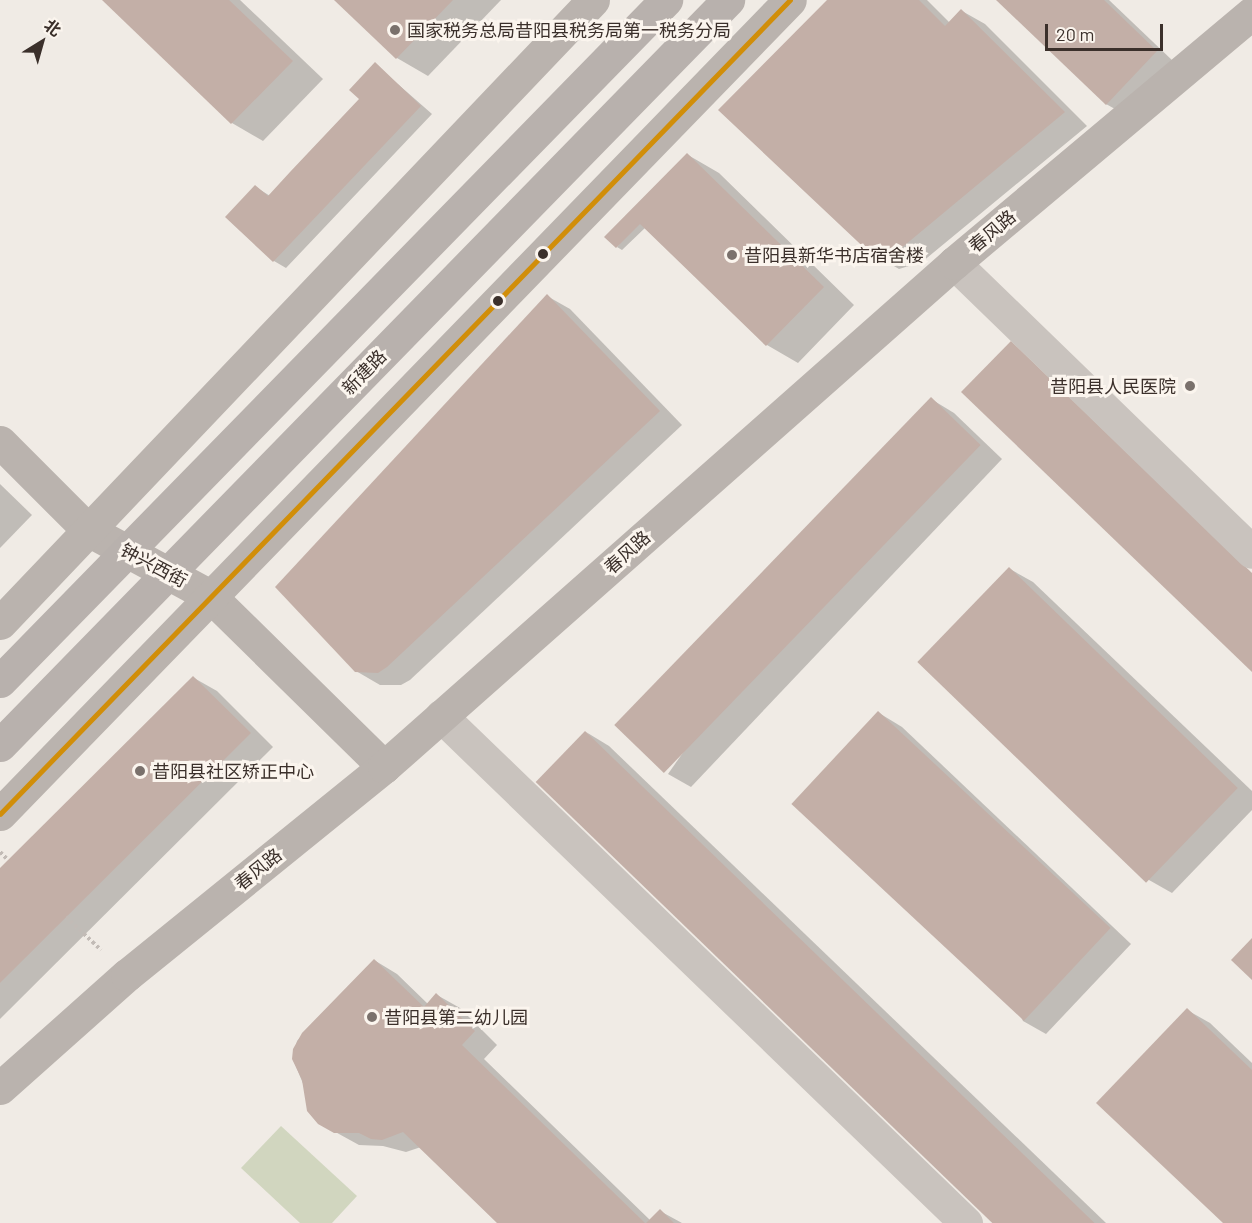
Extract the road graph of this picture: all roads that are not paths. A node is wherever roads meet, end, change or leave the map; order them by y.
1 (593, 0) edge
2 (666, 0) edge
3 (728, 0) edge
4 (790, 0) edge
5 (1252, 13) edge
6 (954, 263) junction
7 (0, 442) edge
8 (88, 530) junction
9 (128, 551) junction
10 (1252, 552) edge
11 (168, 573) junction
12 (210, 596) junction
13 (0, 623) edge
14 (0, 681) edge
15 (441, 716) junction
16 (0, 745) edge
17 (384, 766) junction
18 (0, 814) edge
19 (0, 1088) edge
20 (966, 1223) edge

1 - 8 main road
2 - 9 main road
3 - 11 main road, 新建路
4 - 12 main road
5 - 6 main road, 春风路
6 - 10 street
6 - 15 main road, 春风路
7 - 8 main road, 钟兴西街
8 - 9 main road, 钟兴西街
8 - 13 main road
9 - 11 main road, 钟兴西街
9 - 14 main road
11 - 12 main road, 钟兴西街
11 - 16 main road, 新建路
12 - 17 main road, 钟兴西街
12 - 18 main road
15 - 17 main road, 春风路
15 - 20 street
17 - 19 main road, 春风路

